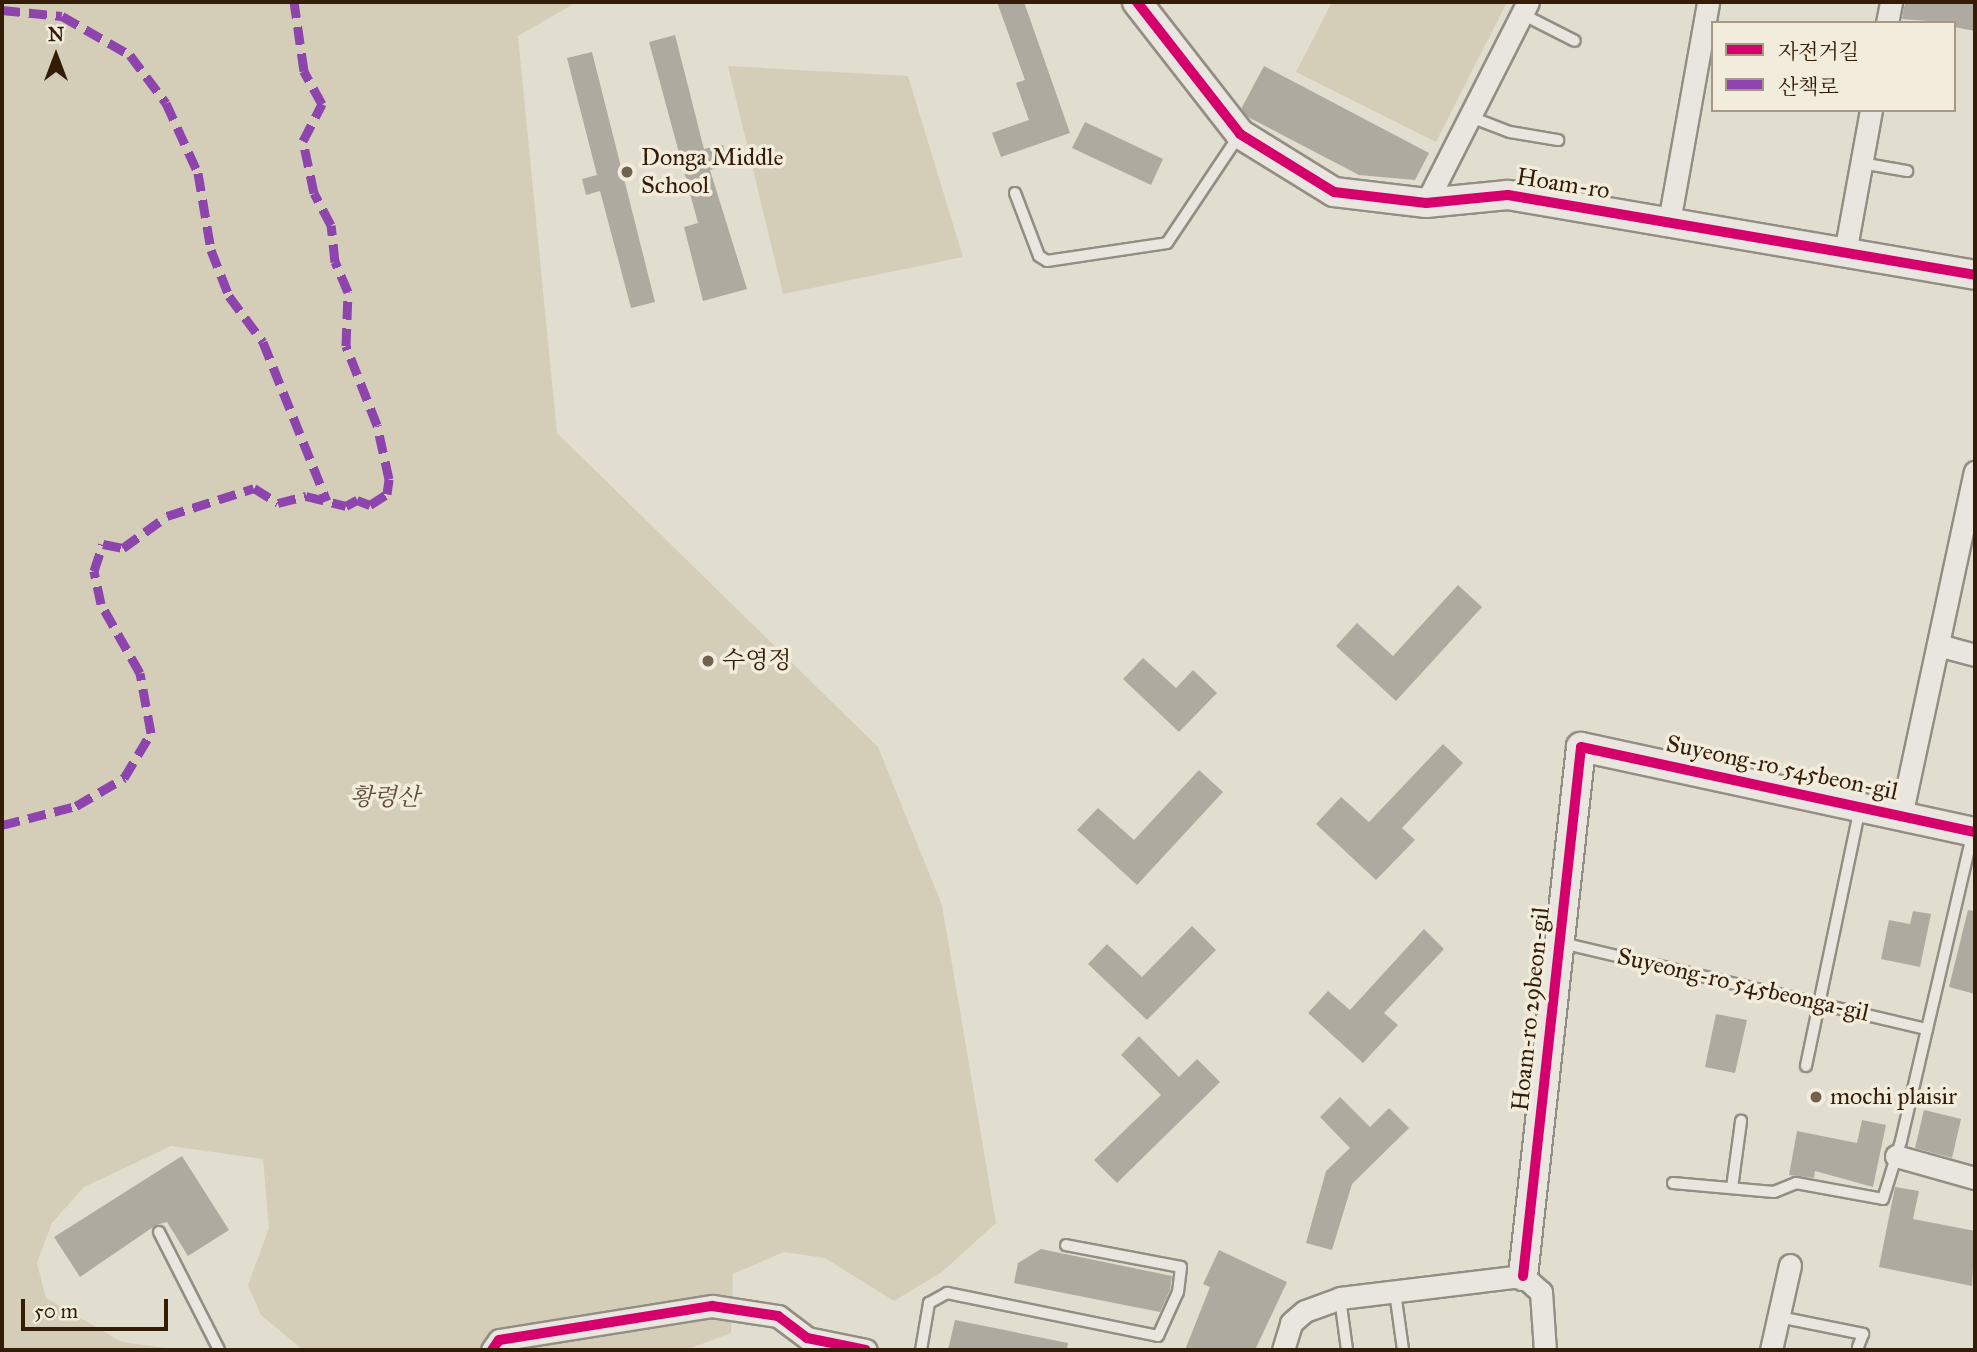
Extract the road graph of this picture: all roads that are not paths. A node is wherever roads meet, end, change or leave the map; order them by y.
1 (1138, 2) edge
2 (1707, 2) edge
3 (1891, 2) edge
4 (1525, 8) edge
5 (1887, 21) edge
6 (1707, 40) edge
7 (1574, 41) dead end
8 (1871, 112) edge
9 (1468, 116) junction
10 (1240, 134) junction
11 (1558, 141) dead end
12 (1861, 163) junction
13 (1907, 171) dead end
14 (1015, 193) dead end
15 (1426, 203) junction
16 (1669, 222) junction
17 (1844, 253) junction
18 (1975, 275) edge
19 (1975, 472) edge
20 (1938, 645) junction
21 (1975, 655) edge
22 (1581, 747) joint
23 (1860, 807) junction
24 (1901, 816) junction
25 (1974, 831) edge
26 (1559, 942) junction
27 (1821, 1003) junction
28 (1927, 1029) junction
29 (1806, 1066) dead end
30 (1741, 1121) dead end
31 (1896, 1156) junction
32 (1975, 1178) edge
33 (1673, 1183) dead end
34 (1732, 1188) junction
35 (159, 1232) dead end
36 (1066, 1245) dead end
37 (1790, 1265) dead end
38 (1523, 1276) junction
39 (1395, 1292) junction
40 (1340, 1298) junction
41 (1779, 1317) junction
42 (1858, 1347) dead end
43 (219, 1350) edge
44 (492, 1350) edge
45 (866, 1350) edge
46 (920, 1350) edge
47 (1283, 1350) edge
48 (1347, 1350) edge
49 (1403, 1350) edge
50 (1545, 1350) edge
51 (1771, 1350) edge

1 - 10 street, Hoam-ro
2 - 6 street
3 - 5 street
4 - 7 lane
4 - 9 street
6 - 16 street
8 - 12 street
9 - 11 lane
9 - 15 street
10 - 14 lane
10 - 15 street, Hoam-ro
12 - 13 lane
12 - 17 street
15 - 16 street, Hoam-ro
16 - 17 street, Hoam-ro
17 - 18 street, Hoam-ro
19 - 20 street
20 - 21 street
20 - 24 street
22 - 23 street, Suyeong-ro 545beon-gil
22 - 26 street, Hoam-ro 29beon-gil
23 - 24 street, Suyeong-ro 545beon-gil
23 - 27 lane, Suyeong-ro 545beon-gil
24 - 25 street, Suyeong-ro 545beon-gil
25 - 28 lane
26 - 27 lane, Suyeong-ro 545beonga-gil
26 - 38 street, Hoam-ro 29beon-gil
27 - 28 lane, Suyeong-ro 545beonga-gil
27 - 29 lane, Suyeong-ro 545beon-gil
28 - 31 lane
30 - 34 lane
31 - 32 street
31 - 34 lane
33 - 34 lane
35 - 43 lane
36 - 46 lane
37 - 41 street
38 - 39 street
38 - 50 street
39 - 40 street
39 - 49 lane
40 - 47 street
40 - 48 lane
41 - 42 lane
41 - 51 street
44 - 45 street

